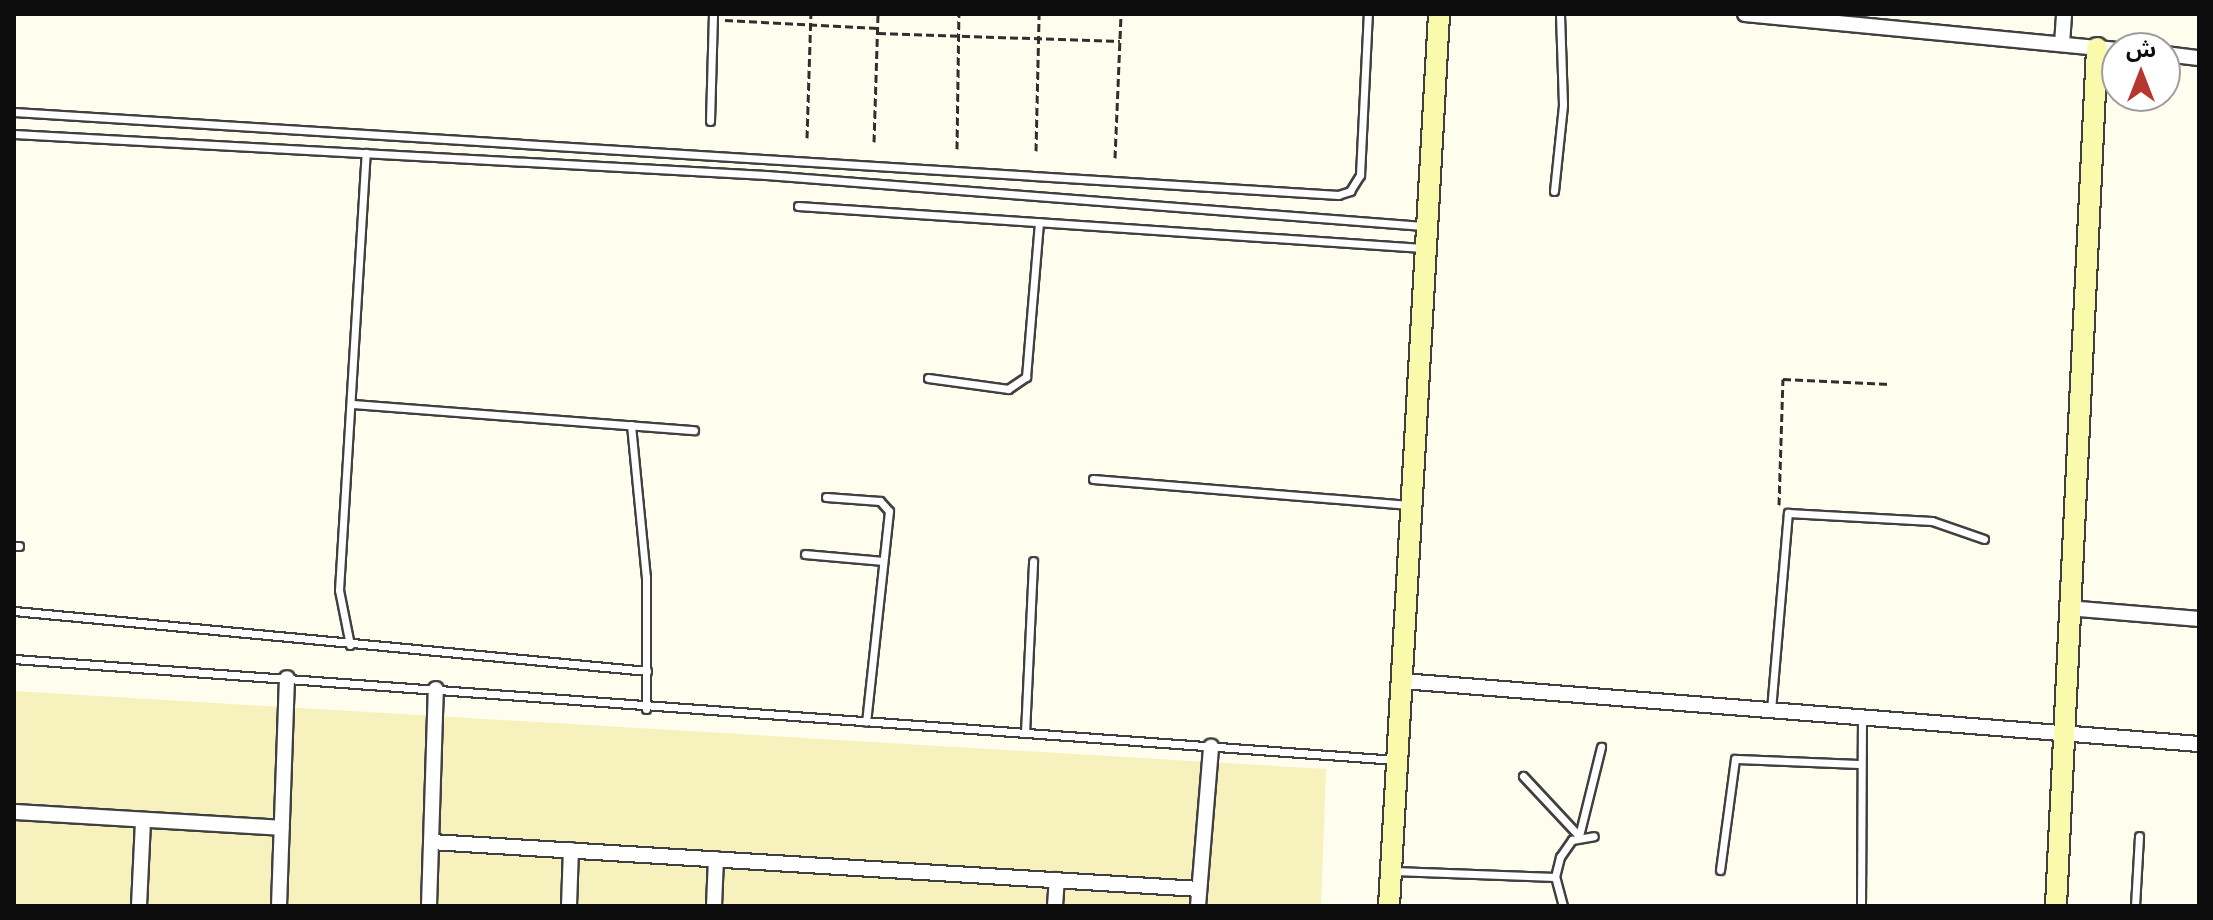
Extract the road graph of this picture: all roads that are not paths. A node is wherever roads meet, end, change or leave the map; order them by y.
1 (1368, 14) edge
2 (1439, 14) edge
3 (1560, 14) edge
4 (1745, 14) edge
5 (2064, 14) edge
6 (713, 17) edge
7 (2062, 44) junction
8 (2101, 48) edge
9 (14, 112) edge
10 (2103, 112) edge
11 (710, 121) dead end
12 (14, 134) edge
13 (366, 153) junction
14 (1554, 191) dead end
15 (798, 206) dead end
16 (1039, 223) junction
17 (1425, 226) junction
18 (1424, 248) junction
19 (928, 378) dead end
20 (353, 404) junction
21 (631, 425) junction
22 (694, 430) dead end
23 (1093, 479) dead end
24 (826, 497) dead end
25 (1411, 506) junction
26 (1984, 539) dead end
27 (805, 554) dead end
28 (883, 561) junction
29 (1033, 561) dead end
30 (2068, 608) junction
31 (14, 611) edge
32 (2199, 619) edge
33 (350, 645) junction
34 (14, 659) edge
35 (647, 671) junction
36 (287, 678) junction
37 (1402, 681) junction
38 (436, 689) junction
39 (646, 709) junction
40 (1771, 710) junction
41 (1862, 717) junction
42 (866, 722) junction
43 (1025, 733) junction
44 (2061, 733) junction
45 (2199, 744) edge
46 (1211, 747) junction
47 (1601, 747) dead end
48 (1398, 760) junction
49 (1861, 764) junction
50 (1523, 776) dead end
51 (14, 812) edge
52 (143, 820) junction
53 (282, 828) junction
54 (1579, 836) junction
55 (1594, 836) dead end
56 (2139, 836) dead end
57 (431, 842) junction
58 (571, 850) junction
59 (716, 859) junction
60 (1392, 870) junction
61 (1720, 870) dead end
62 (1555, 877) junction
63 (1057, 880) junction
64 (1199, 889) junction
65 (139, 906) edge
66 (279, 906) edge
67 (429, 906) edge
68 (569, 906) edge
69 (714, 906) edge
70 (1055, 906) edge
71 (1198, 906) edge
72 (1389, 906) edge
73 (1563, 906) edge
74 (1861, 906) edge
75 (2056, 906) edge
76 (2135, 906) edge

1 - 9 lane
2 - 17 street
3 - 14 lane
4 - 7 street
5 - 7 street
6 - 11 lane
7 - 8 street
10 - 30 street
12 - 13 lane
13 - 17 lane
13 - 20 lane
15 - 16 lane
16 - 18 lane
16 - 19 lane
17 - 18 street
18 - 25 street
20 - 21 lane
20 - 33 lane
21 - 22 lane
21 - 35 lane
23 - 25 lane
24 - 28 lane
25 - 37 street
26 - 40 lane
27 - 28 lane
28 - 42 lane
29 - 43 lane
30 - 32 street
30 - 44 street
31 - 33 lane
33 - 35 lane
34 - 36 lane
35 - 39 lane
36 - 38 lane
36 - 53 street
37 - 40 street
37 - 48 street
38 - 39 lane
38 - 57 street
39 - 42 lane
40 - 41 street
41 - 44 street
41 - 49 lane
42 - 43 lane
43 - 46 lane
44 - 45 street
44 - 75 street
46 - 48 lane
46 - 64 street
47 - 54 lane
48 - 60 street
49 - 61 lane
49 - 74 lane
50 - 54 lane
51 - 52 street
52 - 53 street
52 - 65 street
53 - 66 street
54 - 55 lane
54 - 62 lane
56 - 76 lane
57 - 58 street
57 - 67 street
58 - 59 street
58 - 68 street
59 - 63 street
59 - 69 street
60 - 62 lane
60 - 72 street
62 - 73 lane
63 - 64 street
63 - 70 street
64 - 71 street

